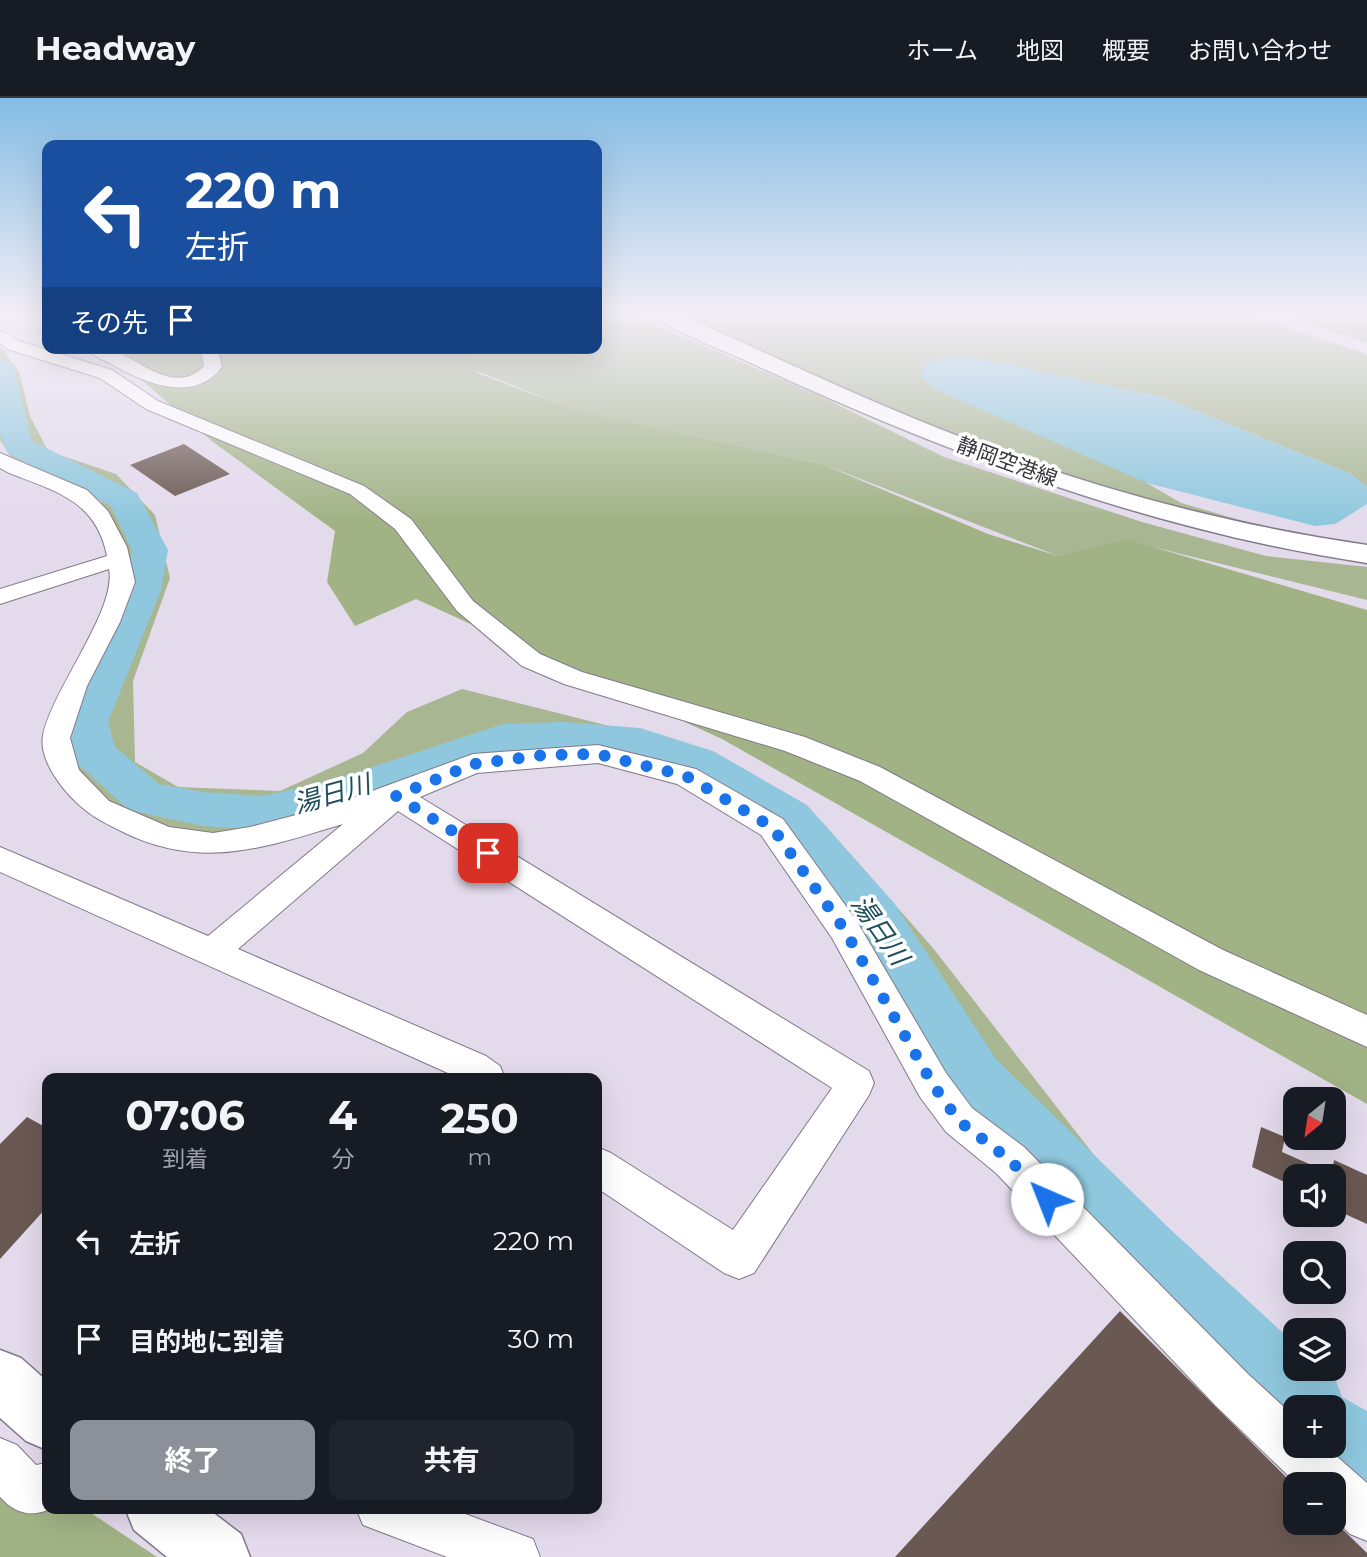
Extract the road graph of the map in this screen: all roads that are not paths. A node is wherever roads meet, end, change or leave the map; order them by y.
1 (119, 383) edge
2 (817, 383) edge
3 (0, 459) edge
4 (1367, 554) edge
5 (119, 559) junction
6 (0, 597) edge
7 (396, 796) junction
8 (0, 859) edge
9 (211, 951) junction
10 (1367, 1032) edge
11 (481, 1073) edge
12 (602, 1172) edge
13 (0, 1380) edge
14 (42, 1416) edge
15 (0, 1462) edge
16 (1319, 1472) edge
17 (42, 1488) edge
18 (1346, 1497) edge
19 (164, 1514) edge
20 (397, 1514) edge
21 (1367, 1517) edge
22 (218, 1557) edge
23 (515, 1557) edge

1 - 10 street
2 - 4 main road, 静岡空港線
3 - 5 street
5 - 6 street
5 - 7 street
7 - 9 street
7 - 12 street
7 - 16 street
8 - 9 street
9 - 11 street
13 - 14 main road
15 - 17 street
18 - 21 street
19 - 22 main road
20 - 23 street

